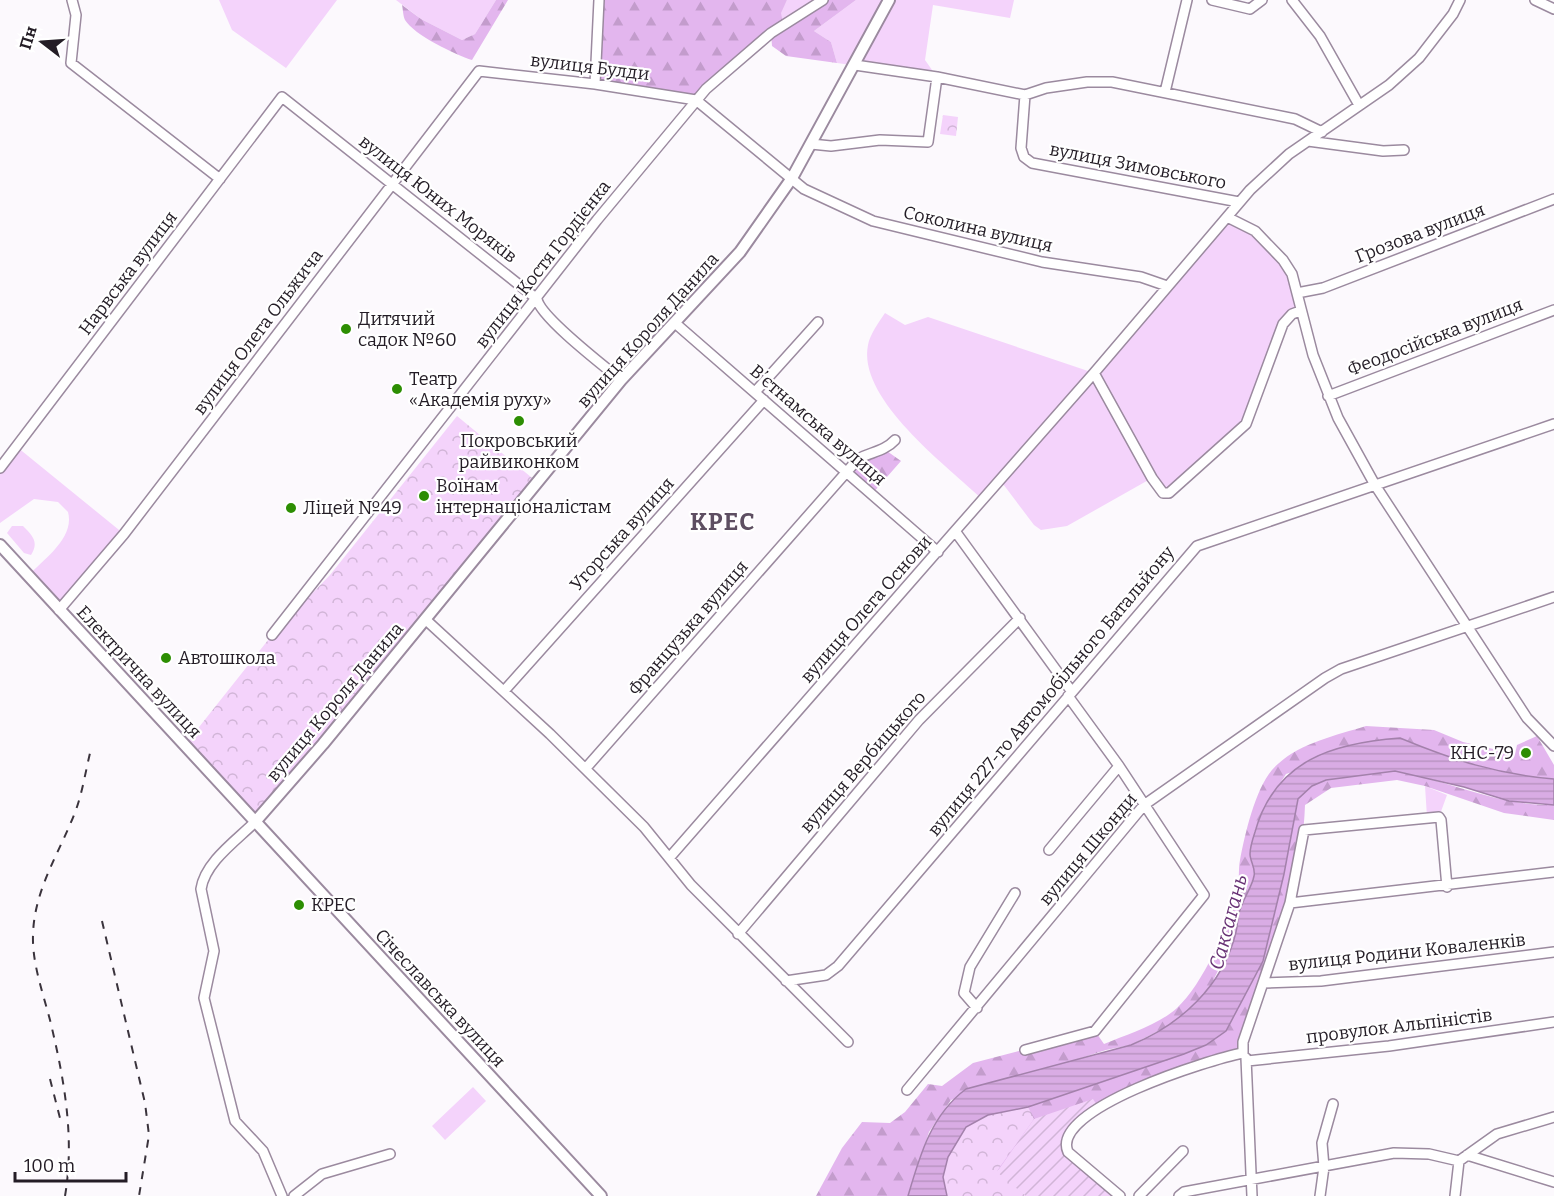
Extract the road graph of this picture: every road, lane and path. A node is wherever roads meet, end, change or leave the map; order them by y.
1 (72, 0) edge
2 (599, 0) edge
3 (823, 0) edge
4 (889, 0) edge
5 (1187, 0) edge
6 (1212, 0) edge
7 (1262, 0) edge
8 (1292, 0) edge
9 (1460, 0) edge
10 (1535, 0) edge
11 (1554, 9) edge
12 (855, 65) junction
13 (478, 71) joint
14 (937, 77) junction
15 (595, 84) junction
16 (1165, 92) junction
17 (1025, 94) junction
18 (282, 97) joint
19 (696, 100) junction
20 (1359, 105) junction
21 (1322, 132) junction
22 (1308, 141) junction
23 (812, 144) junction
24 (1404, 150) dead end
25 (220, 178) junction
26 (792, 178) junction
27 (391, 184) junction
28 (1554, 199) edge
29 (1239, 202) junction
30 (1227, 217) junction
31 (1167, 286) junction
32 (1297, 293) junction
33 (537, 299) junction
34 (1554, 310) edge
35 (1300, 311) junction
36 (818, 322) dead end
37 (675, 323) junction
38 (1094, 373) junction
39 (621, 380) junction
40 (755, 392) junction
41 (1328, 396) junction
42 (764, 400) junction
43 (1554, 424) edge
44 (895, 440) dead end
45 (0, 468) edge
46 (847, 472) junction
47 (1375, 485) junction
48 (955, 531) junction
49 (0, 545) edge
50 (938, 552) junction
51 (1554, 597) edge
52 (59, 610) junction
53 (1020, 618) junction
54 (425, 619) junction
55 (1470, 626) junction
56 (272, 635) dead end
57 (504, 691) junction
58 (1070, 694) junction
59 (1554, 746) edge
60 (1119, 766) junction
61 (586, 768) junction
62 (1144, 805) junction
63 (255, 822) junction
64 (1049, 850) dead end
65 (670, 857) junction
66 (1554, 872) edge
67 (1447, 887) junction
68 (1015, 893) dead end
69 (1290, 903) junction
70 (738, 934) junction
71 (1554, 952) edge
72 (786, 981) junction
73 (1264, 983) junction
74 (977, 1008) junction
75 (1554, 1022) edge
76 (848, 1042) dead end
77 (1025, 1050) dead end
78 (1245, 1057) junction
79 (907, 1090) dead end
80 (1333, 1104) dead end
81 (1554, 1117) edge
82 (1183, 1151) dead end
83 (390, 1154) dead end
84 (1463, 1158) junction
85 (1324, 1167) junction
86 (1252, 1181) junction
87 (1554, 1182) edge
88 (282, 1196) edge
89 (294, 1196) edge
90 (601, 1196) edge
91 (1119, 1196) edge
92 (1139, 1196) edge
93 (1179, 1196) edge
94 (1252, 1196) edge
95 (1320, 1196) edge
96 (1455, 1196) edge

1 - 25 street
2 - 15 street
3 - 19 street, вулиця Костя Гордієнка
4 - 12 main road, вулиця Короля Данила
5 - 16 street
6 - 7 street
8 - 20 street
9 - 20 street
10 - 11 street
12 - 14 street
12 - 23 main road, вулиця Короля Данила
13 - 15 street, вулиця Булди
13 - 27 street, вулиця Олега Ольжича
14 - 17 street
14 - 23 street
15 - 19 street, вулиця Булди
16 - 17 street
16 - 21 street
17 - 29 street, вулиця Зимовського
18 - 25 street, Нарвська вулиця
18 - 27 street, вулиця Юних Моряків
19 - 26 street, Соколина вулиця
19 - 33 street, вулиця Костя Гордієнка
20 - 21 street
21 - 22 street
22 - 24 street
22 - 29 street
23 - 26 main road, вулиця Короля Данила
25 - 45 street, Нарвська вулиця
26 - 31 street, Соколина вулиця
26 - 37 main road, вулиця Короля Данила
27 - 33 street, вулиця Юних Моряків
27 - 52 street, вулиця Олега Ольжича
28 - 32 street, Грозова вулиця
29 - 30 street
30 - 31 street
30 - 32 street
31 - 38 street
32 - 35 street
33 - 39 street, вулиця Юних Моряків
33 - 56 street, вулиця Костя Гордієнка
34 - 41 street, Феодосійська вулиця
35 - 38 street
35 - 41 street
36 - 40 street
37 - 39 main road, вулиця Короля Данила
37 - 40 street, Вʼєтнамська вулиця
38 - 48 street
39 - 54 main road, вулиця Короля Данила
40 - 42 street, Вʼєтнамська вулиця
41 - 47 street
42 - 46 street, Вʼєтнамська вулиця
42 - 57 street, Угорська вулиця
43 - 47 street, вулиця 227-го Автомобільного Батальйону
44 - 46 street, Французька вулиця
46 - 50 street, Вʼєтнамська вулиця
46 - 61 street, Французька вулиця
47 - 55 street
47 - 58 street, вулиця 227-го Автомобільного Батальйону
48 - 50 street, вулиця Олега Основи
48 - 53 street, вулиця Олега Основи
49 - 52 main road, Електрична вулиця
50 - 65 street, вулиця Олега Основи
51 - 55 street, вулиця Шконди
52 - 63 main road, Електрична вулиця
53 - 58 street, вулиця Олега Основи
53 - 70 street, вулиця Вербицького
54 - 57 street
54 - 63 main road, вулиця Короля Данила
55 - 59 street
55 - 62 street, вулиця Шконди
57 - 61 street
58 - 60 street, вулиця Олега Основи
58 - 72 street, вулиця 227-го Автомобільного Батальйону
60 - 62 street, вулиця Олега Основи
60 - 64 street
61 - 65 street
62 - 74 street, вулиця Шконди
62 - 77 street, вулиця Олега Основи
63 - 88 street
63 - 90 main road, Січеславська вулиця
65 - 70 street
66 - 67 street
67 - 69 street
67 - 69 street
68 - 74 street
69 - 73 street
70 - 72 street
71 - 73 street, вулиця Родини Коваленків
72 - 76 street
73 - 78 street
74 - 79 street, вулиця Шконди
75 - 78 street, провулок Альпіністів
78 - 86 street
78 - 91 street, провулок Альпіністів
80 - 85 street
81 - 84 street
82 - 92 street
83 - 89 street
84 - 85 street
84 - 87 street
84 - 96 street
85 - 86 street
85 - 95 street
86 - 93 street
86 - 94 street

